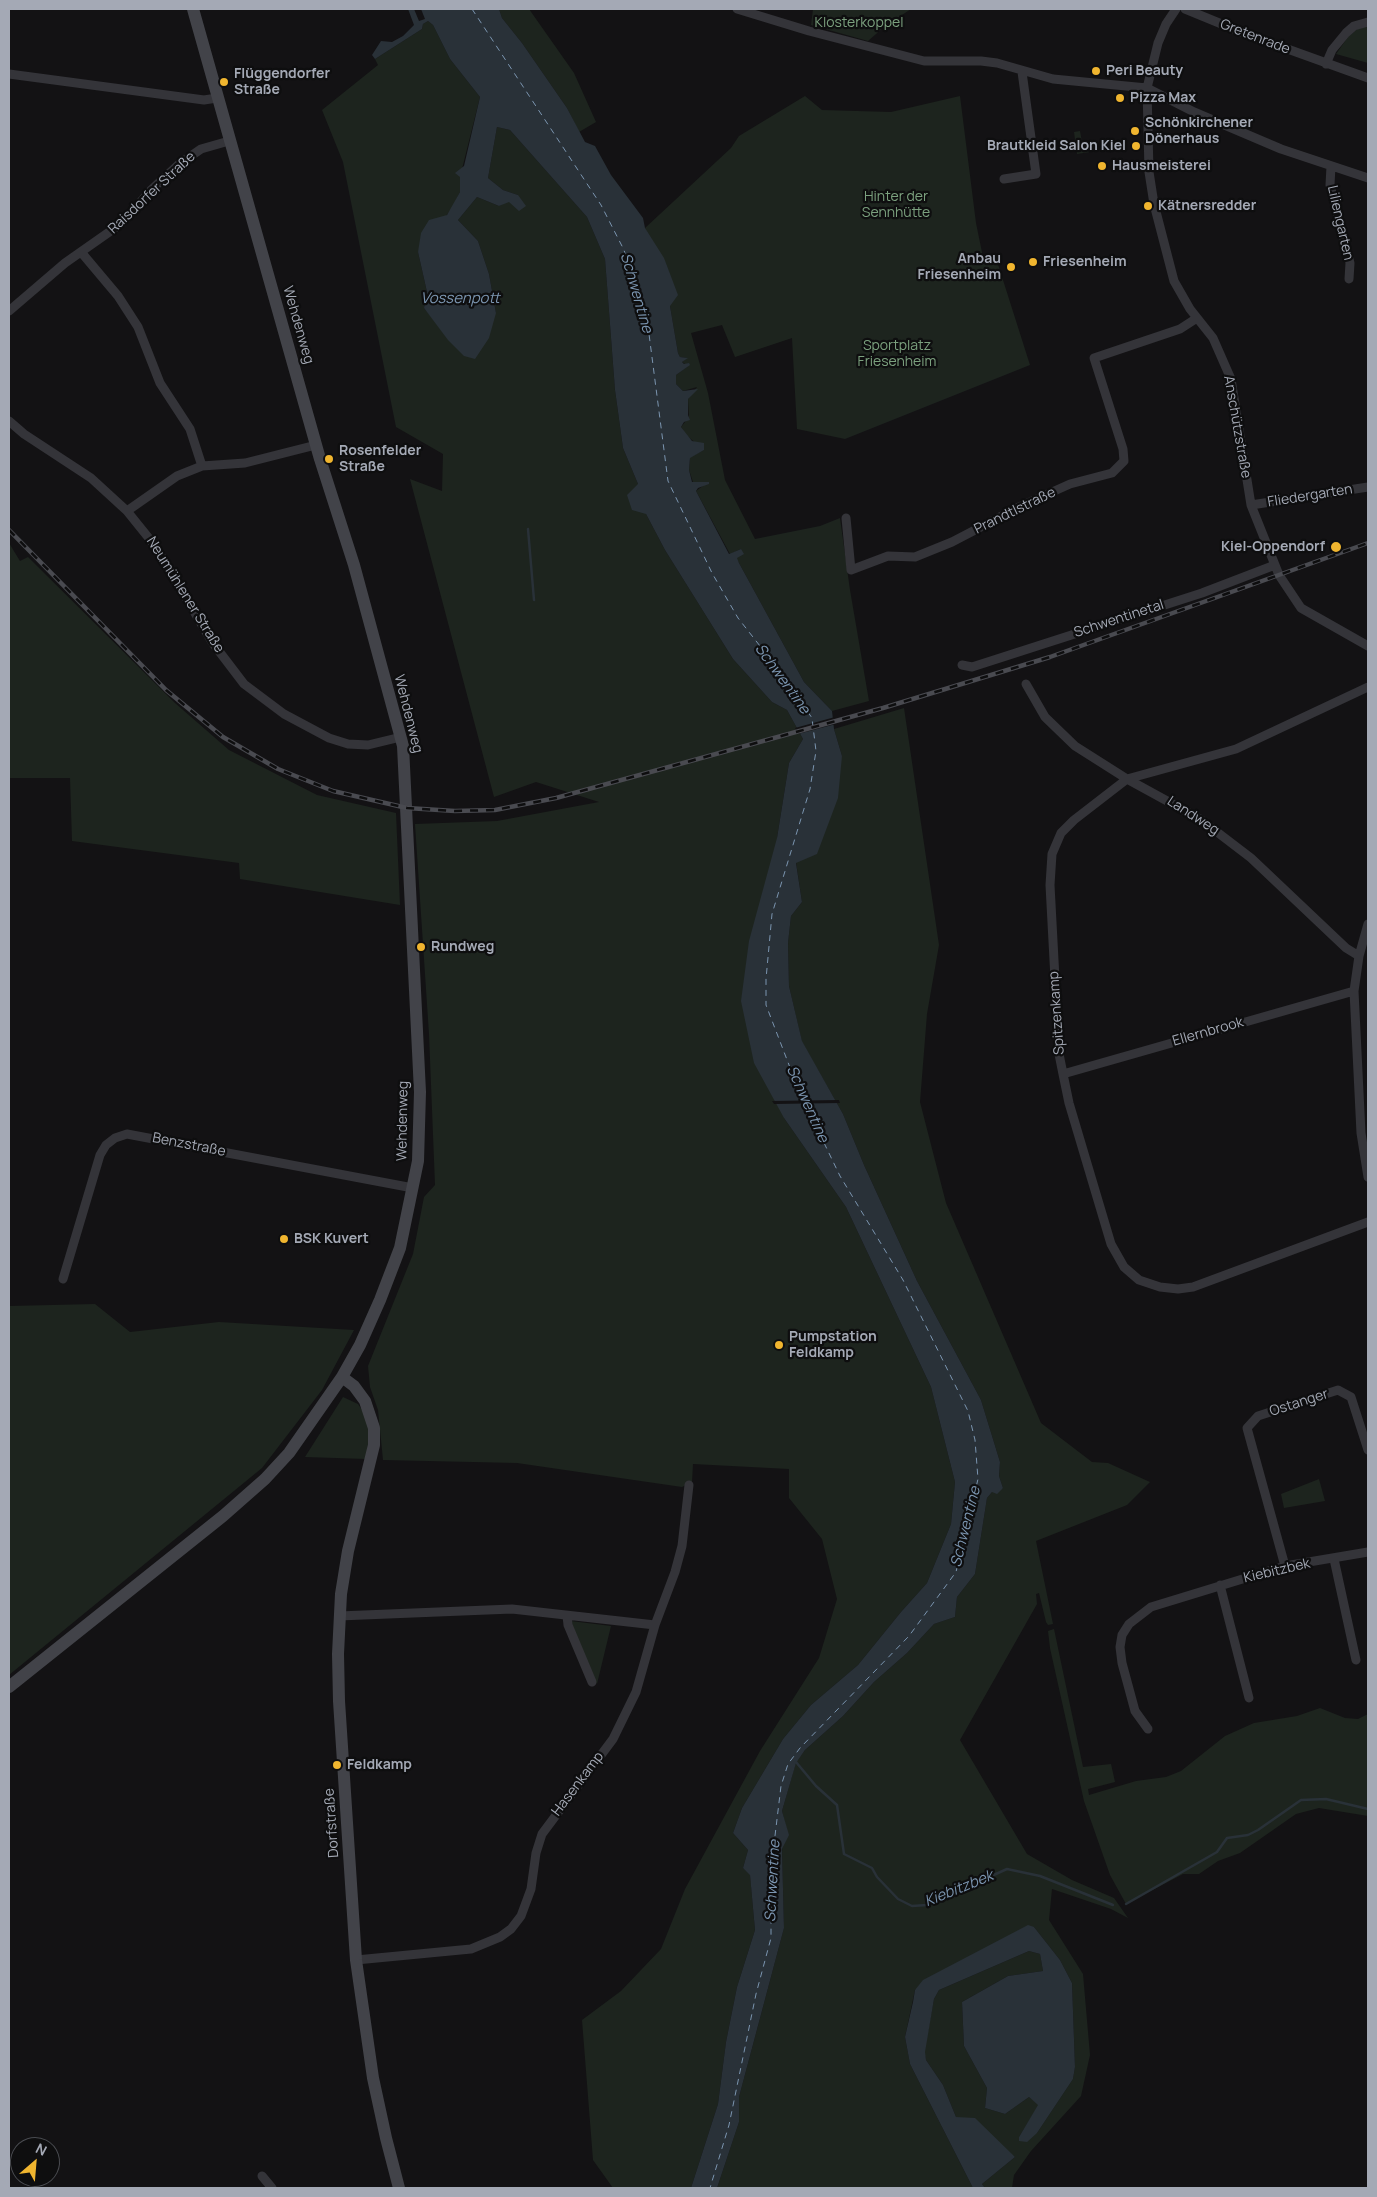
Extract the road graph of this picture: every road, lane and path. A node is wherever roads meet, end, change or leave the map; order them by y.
1 (193, 9) edge
2 (738, 9) edge
3 (1176, 9) edge
4 (1185, 9) edge
5 (1368, 22) edge
6 (1326, 64) junction
7 (1022, 72) junction
8 (9, 74) edge
9 (1368, 78) edge
10 (1147, 88) junction
11 (217, 98) junction
12 (230, 141) junction
13 (1331, 166) junction
14 (1368, 178) edge
15 (1004, 179) dead end
16 (81, 252) junction
17 (1349, 280) dead end
18 (9, 311) edge
19 (1197, 318) junction
20 (9, 421) edge
21 (316, 444) junction
22 (202, 466) junction
23 (1368, 487) edge
24 (1252, 507) junction
25 (127, 511) junction
26 (846, 518) dead end
27 (1276, 565) junction
28 (1368, 646) edge
29 (962, 665) dead end
30 (1026, 684) dead end
31 (1368, 687) edge
32 (401, 738) junction
33 (1127, 779) junction
34 (1368, 924) edge
35 (1359, 956) junction
36 (1354, 991) junction
37 (1063, 1074) junction
38 (1368, 1177) edge
39 (413, 1188) junction
40 (1368, 1222) edge
41 (63, 1278) dead end
42 (342, 1377) junction
43 (1368, 1450) edge
44 (689, 1484) dead end
45 (1368, 1552) edge
46 (1334, 1558) junction
47 (1285, 1566) junction
48 (1220, 1585) junction
49 (339, 1616) junction
50 (567, 1616) junction
51 (655, 1625) junction
52 (1356, 1660) dead end
53 (592, 1682) dead end
54 (9, 1687) edge
55 (1249, 1698) dead end
56 (1148, 1730) dead end
57 (356, 1960) junction
58 (262, 2176) dead end
59 (272, 2188) edge
60 (399, 2188) edge

1 - 11 main road, Wehdenweg
2 - 7 street
3 - 10 street, Anschützstraße
4 - 6 street, Gretenrade
5 - 6 street
6 - 9 street, Gretenrade
7 - 10 street
7 - 15 street
8 - 11 street
10 - 13 street
10 - 19 street, Anschützstraße
11 - 12 main road, Wehdenweg
12 - 16 street, Raisdorfer Straße
12 - 21 main road, Wehdenweg
13 - 14 street
13 - 17 street, Liliengarten
16 - 18 street, Raisdorfer Straße
16 - 22 street
19 - 24 street, Anschützstraße
19 - 26 street, Prandtlstraße
20 - 25 street, Neumühlener Straße
21 - 22 street
21 - 32 main road, Wehdenweg
22 - 25 street
23 - 24 street, Fliedergarten
24 - 27 street, Anschützstraße
25 - 32 street, Neumühlener Straße
27 - 28 street, Anschützstraße
27 - 29 street, Schwentinetal
30 - 33 street, Landweg
31 - 33 street, Spitzenkamp
32 - 39 main road, Wehdenweg
33 - 35 street, Landweg
33 - 37 street, Spitzenkamp
34 - 35 street
35 - 36 street
36 - 37 street, Ellernbrook
36 - 38 street
37 - 40 street, Spitzenkamp
39 - 41 street, Benzstraße
39 - 42 main road, Wehdenweg
42 - 49 main road, Dorfstraße
42 - 54 main road, Wehdenweg
43 - 47 street, Ostanger
44 - 51 street, Hasenkamp
45 - 46 street, Kiebitzbek
46 - 47 street, Kiebitzbek
46 - 52 street
47 - 48 street, Kiebitzbek
48 - 55 street
48 - 56 street, Kiebitzbek
49 - 50 street
49 - 57 main road, Dorfstraße
50 - 51 street
50 - 53 street
51 - 57 street, Hasenkamp
57 - 60 main road, Dorfstraße
58 - 59 street

